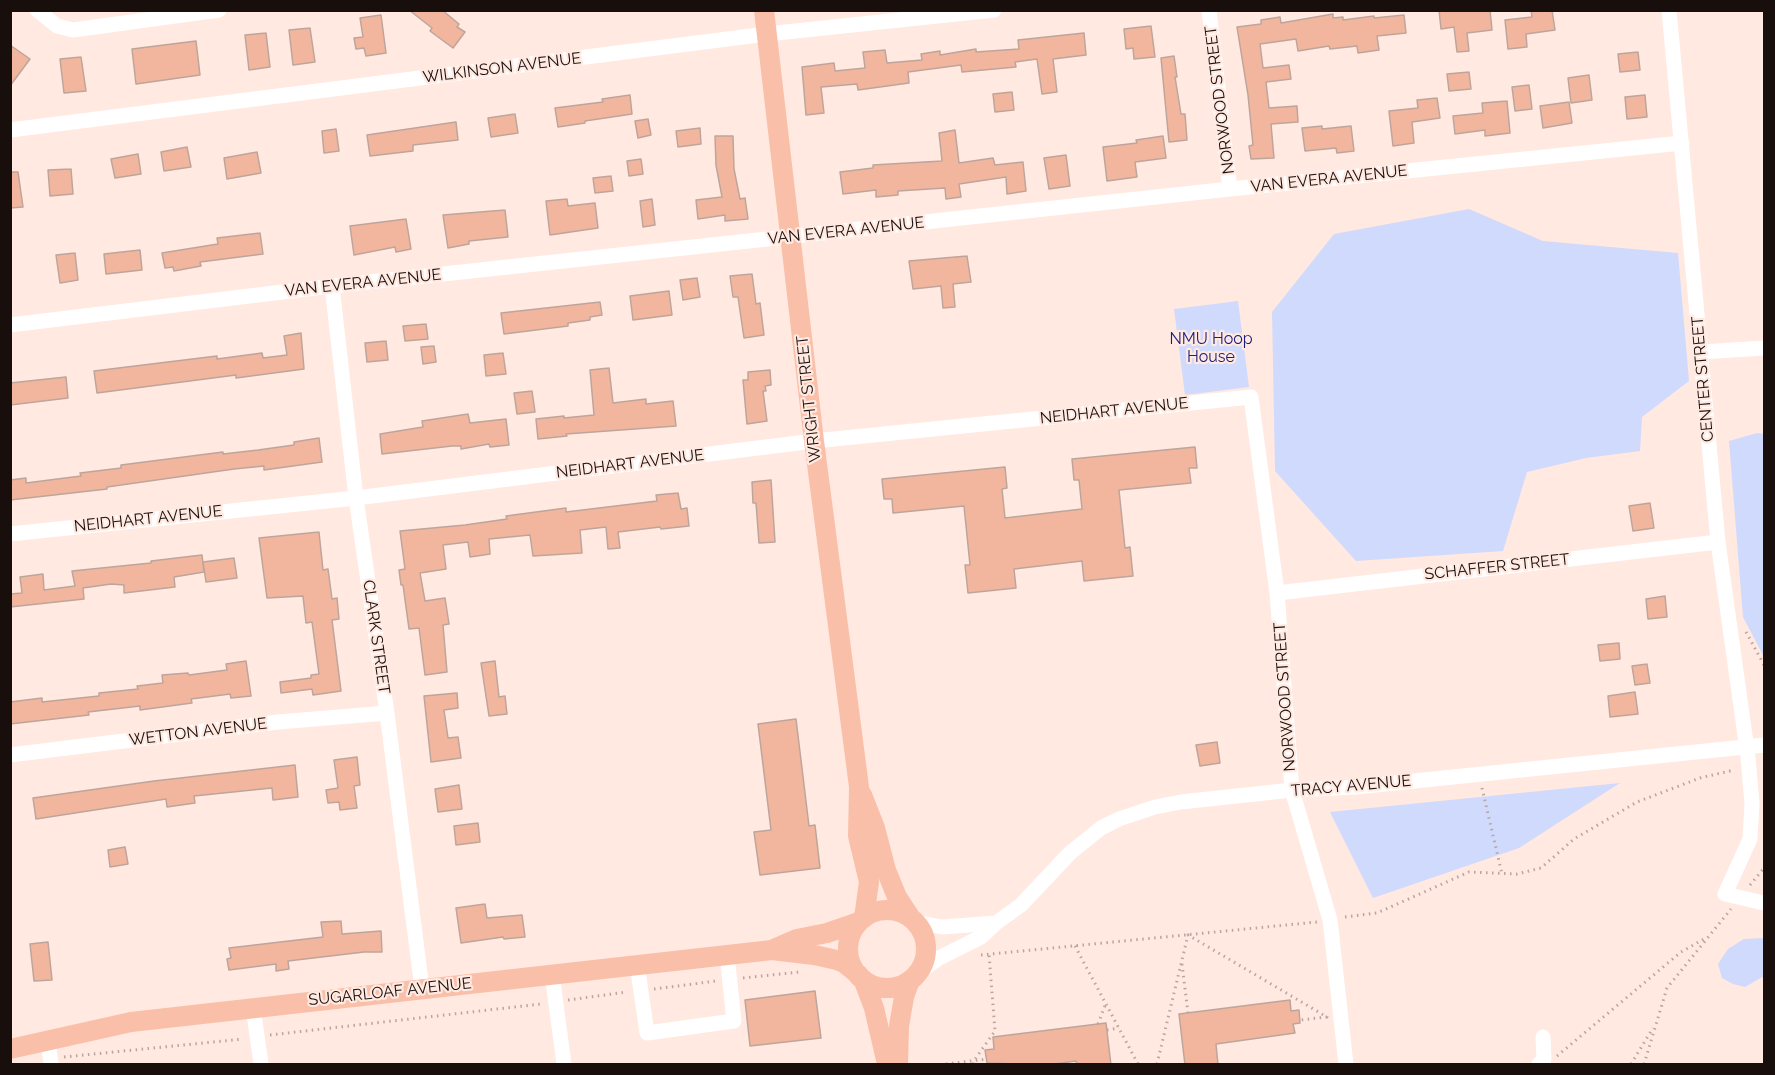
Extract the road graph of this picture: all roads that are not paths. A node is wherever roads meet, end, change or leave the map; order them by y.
1 (37, 10) edge
2 (219, 10) edge
3 (764, 10) edge
4 (994, 10) edge
5 (1209, 10) edge
6 (1669, 10) edge
7 (767, 34) junction
8 (10, 130) edge
9 (1682, 143) junction
10 (1230, 189) junction
11 (791, 236) junction
12 (332, 286) junction
13 (10, 325) edge
14 (1764, 348) edge
15 (1701, 352) junction
16 (1251, 396) joint
17 (814, 441) junction
18 (356, 498) junction
19 (10, 534) edge
20 (1718, 542) junction
21 (1277, 593) junction
22 (387, 713) junction
23 (1764, 745) edge
24 (1747, 746) junction
25 (10, 755) edge
26 (859, 787) junction
27 (1292, 790) junction
28 (1758, 824) edge
29 (1764, 903) edge
30 (913, 919) junction
31 (861, 920) junction
32 (996, 923) junction
33 (772, 950) junction
34 (727, 955) junction
35 (638, 964) junction
36 (552, 974) junction
37 (861, 977) junction
38 (914, 977) junction
39 (422, 989) junction
40 (252, 1007) junction
41 (1543, 1037) dead end
42 (10, 1049) edge
43 (50, 1055) edge
44 (261, 1065) edge
45 (564, 1065) edge
46 (887, 1065) edge
47 (898, 1065) edge
48 (1346, 1065) edge
49 (1539, 1065) edge

1 - 2 street
3 - 7 main road, WRIGHT STREET
4 - 7 street, WILKINSON AVENUE
5 - 10 street, NORWOOD STREET
6 - 9 street, CENTER STREET
7 - 8 street, WILKINSON AVENUE
7 - 11 main road, WRIGHT STREET
9 - 10 street, VAN EVERA AVENUE
9 - 15 street, CENTER STREET
10 - 11 street, VAN EVERA AVENUE
11 - 12 street, VAN EVERA AVENUE
11 - 17 main road, WRIGHT STREET
12 - 13 street, VAN EVERA AVENUE
12 - 18 street, CLARK STREET
14 - 15 street
15 - 20 street, CENTER STREET
16 - 17 street, NEIDHART AVENUE
16 - 21 street, NORWOOD STREET
17 - 18 street, NEIDHART AVENUE
17 - 26 main road, WRIGHT STREET
18 - 19 street, NEIDHART AVENUE
18 - 22 street, CLARK STREET
20 - 21 street, SCHAFFER STREET
20 - 24 street, CENTER STREET
21 - 27 street, NORWOOD STREET
22 - 25 street, WETTON AVENUE
22 - 39 street, CLARK STREET
23 - 24 street, TRACY AVENUE
24 - 27 street, TRACY AVENUE
24 - 28 street, CENTER STREET
26 - 30 main road, WRIGHT STREET
26 - 31 main road, WRIGHT STREET
27 - 32 street, TRACY AVENUE
27 - 48 street, NORWOOD STREET
28 - 29 street, CENTER STREET
30 - 31 main road
30 - 32 street
30 - 38 main road
31 - 33 main road, SUGARLOAF AVENUE
31 - 37 main road
32 - 38 street, TRACY AVENUE
33 - 34 main road, SUGARLOAF AVENUE
33 - 37 main road, SUGARLOAF AVENUE
34 - 35 main road, SUGARLOAF AVENUE
34 - 35 street
35 - 36 main road, SUGARLOAF AVENUE
36 - 39 main road, SUGARLOAF AVENUE
36 - 45 street
37 - 38 main road
37 - 46 main road
38 - 47 main road
39 - 40 main road, SUGARLOAF AVENUE
40 - 43 main road, SUGARLOAF AVENUE
40 - 44 street
41 - 49 street
42 - 43 main road, SUGARLOAF AVENUE

